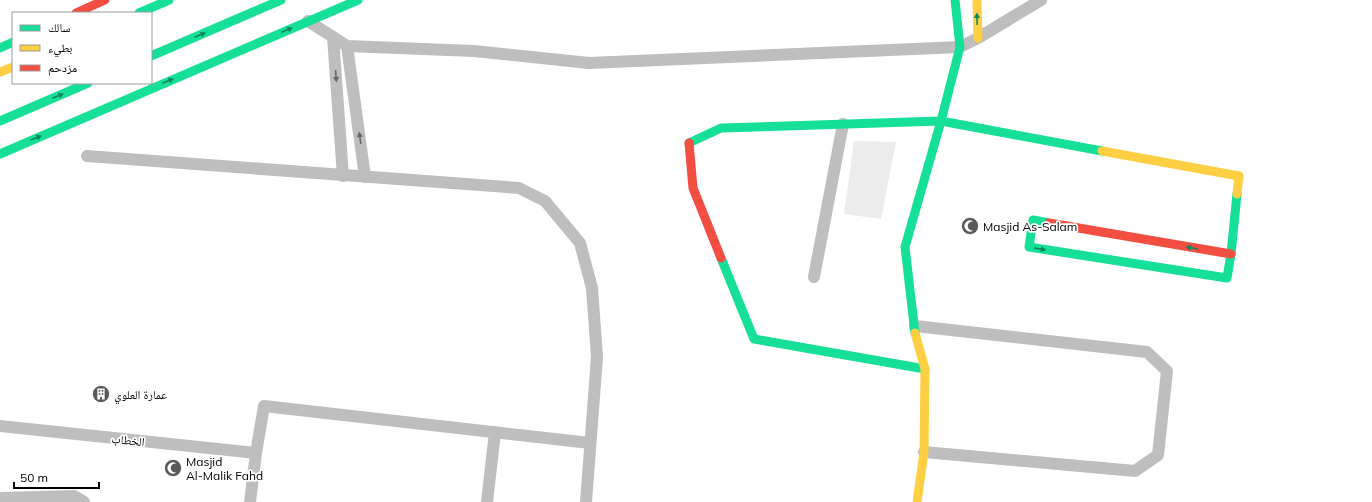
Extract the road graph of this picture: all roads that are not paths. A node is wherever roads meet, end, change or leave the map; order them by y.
1 (105, 0) edge
2 (169, 0) edge
3 (281, 0) edge
4 (358, 0) edge
5 (950, 0) edge
6 (955, 0) edge
7 (977, 0) edge
8 (1041, 0) edge
9 (78, 12) edge
10 (141, 12) edge
11 (308, 21) junction
12 (958, 30) junction
13 (333, 37) junction
14 (978, 38) junction
15 (12, 42) edge
16 (347, 46) junction
17 (960, 47) junction
18 (0, 48) edge
19 (152, 56) edge
20 (12, 67) edge
21 (0, 72) edge
22 (86, 84) edge
23 (27, 109) junction
24 (941, 120) junction
25 (0, 121) edge
26 (843, 124) junction
27 (0, 130) edge
28 (0, 154) edge
29 (87, 156) dead end
30 (343, 176) junction
31 (365, 177) junction
32 (1231, 254) junction
33 (814, 277) dead end
34 (915, 326) junction
35 (925, 369) junction
36 (0, 426) edge
37 (495, 432) junction
38 (590, 443) junction
39 (924, 452) junction
40 (256, 453) junction
41 (0, 498) edge
42 (84, 502) edge
43 (250, 502) edge
44 (487, 502) edge
45 (586, 502) edge
46 (917, 502) edge

1 - 9 main road
2 - 10 main road
19 -> 3 main road
4 - 11 main road
5 - 12 main road
6 - 12 main road
14 -> 7 main road
8 - 14 street
11 - 13 street
28 -> 11 main road
12 - 17 main road
13 - 16 street
13 -> 30 street
14 - 17 street
15 - 18 main road
16 - 17 street
31 -> 16 street
17 - 24 main road
20 - 21 main road
23 -> 22 main road
23 - 25 main road
23 - 27 main road
24 - 26 main road
24 - 32 main road
24 - 34 main road
26 - 33 street
26 - 35 main road
29 - 30 street
30 - 31 street
31 - 38 street
32 -> 32 main road
34 - 35 main road
34 - 39 street
35 - 39 main road
36 - 40 street, الخطاب
37 - 38 street
37 - 40 street
37 - 44 street
38 - 45 street
39 - 46 main road
40 - 43 street
41 - 42 street

